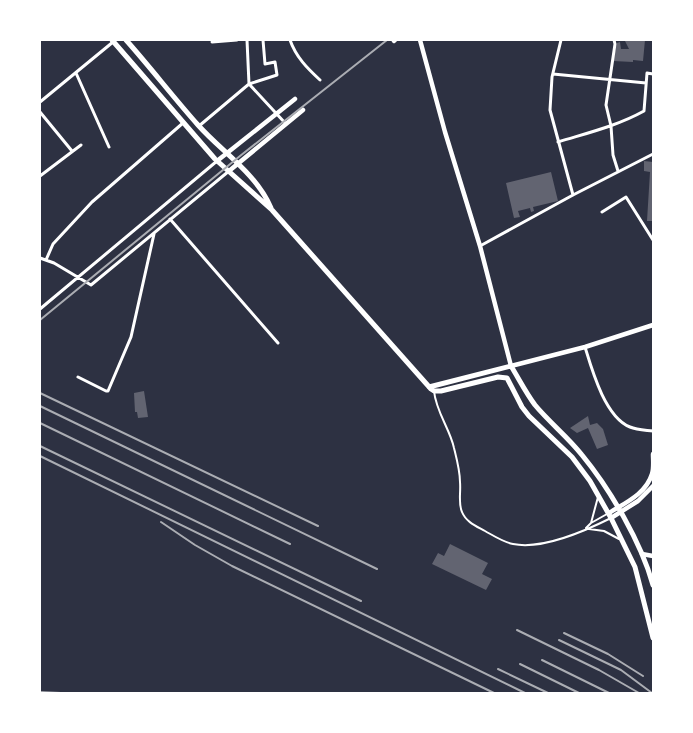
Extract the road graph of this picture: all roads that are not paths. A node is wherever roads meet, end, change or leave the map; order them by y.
1 (128, 40) edge
2 (237, 40) edge
3 (247, 40) edge
4 (263, 40) edge
5 (290, 40) edge
6 (420, 40) edge
7 (561, 40) edge
8 (614, 40) edge
9 (113, 41) edge
10 (212, 42) dead end
11 (119, 48) junction
12 (76, 73) junction
13 (553, 74) junction
14 (653, 74) edge
15 (320, 80) dead end
16 (608, 80) junction
17 (646, 83) junction
18 (248, 84) junction
19 (294, 99) dead end
20 (40, 102) edge
21 (303, 110) dead end
22 (40, 112) edge
23 (276, 113) junction
24 (183, 123) junction
25 (286, 124) junction
26 (198, 126) junction
27 (611, 126) junction
28 (558, 142) junction
29 (81, 145) dead end
30 (109, 148) dead end
31 (72, 151) junction
32 (225, 154) junction
33 (653, 154) edge
34 (217, 161) junction
35 (237, 163) junction
36 (229, 171) junction
37 (618, 172) junction
38 (40, 176) edge
39 (573, 194) junction
40 (272, 210) junction
41 (602, 212) dead end
42 (170, 219) junction
43 (154, 233) junction
44 (653, 240) edge
45 (480, 246) junction
46 (40, 258) edge
47 (46, 260) junction
48 (78, 277) junction
49 (40, 309) edge
50 (653, 325) edge
51 (278, 343) dead end
52 (585, 347) junction
53 (511, 366) junction
54 (78, 377) dead end
55 (429, 387) junction
56 (434, 391) junction
57 (653, 431) edge
58 (653, 454) edge
59 (653, 486) edge
60 (598, 495) junction
61 (619, 510) junction
62 (610, 515) junction
63 (591, 523) junction
64 (586, 528) junction
65 (625, 545) junction
66 (642, 554) junction
67 (653, 556) edge
68 (652, 576) edge
69 (653, 585) edge
70 (653, 638) edge

1 - 11 street
1 - 26 main road
2 - 10 street
3 - 18 street
4 - 18 street
5 - 15 street
6 - 45 main road
7 - 13 street
8 - 16 street
9 - 11 main road
9 - 12 street
11 - 24 main road
12 - 20 street
12 - 30 street
13 - 16 street
13 - 28 street
14 - 17 street
16 - 17 street
16 - 27 street
17 - 27 street
18 - 23 street
18 - 26 street
19 - 23 main road
21 - 25 main road
22 - 31 street
23 - 25 street
23 - 32 main road
24 - 34 main road
24 - 47 street
25 - 35 main road
26 - 32 main road
27 - 28 street
27 - 37 street
28 - 39 street
29 - 31 street
31 - 38 street
32 - 34 main road
32 - 35 main road
33 - 37 street
34 - 36 main road
34 - 48 street
35 - 36 main road
35 - 40 main road
36 - 40 main road
36 - 42 street
37 - 39 street
39 - 45 street
40 - 55 main road
41 - 44 street
42 - 43 street
42 - 51 street
43 - 48 street
43 - 54 street
45 - 53 main road
46 - 47 street
47 - 48 street
48 - 49 street
50 - 52 main road
52 - 53 main road
52 - 57 street
53 - 55 main road
53 - 61 main road
55 - 56 main road
56 - 60 main road
56 - 64 lane
58 - 61 main road
59 - 61 main road
60 - 62 main road
60 - 63 lane
61 - 62 main road
61 - 66 main road
62 - 63 lane
62 - 64 lane
62 - 65 main road
63 - 64 lane
64 - 65 lane
65 - 70 main road
66 - 67 main road
66 - 68 main road
68 - 69 main road

